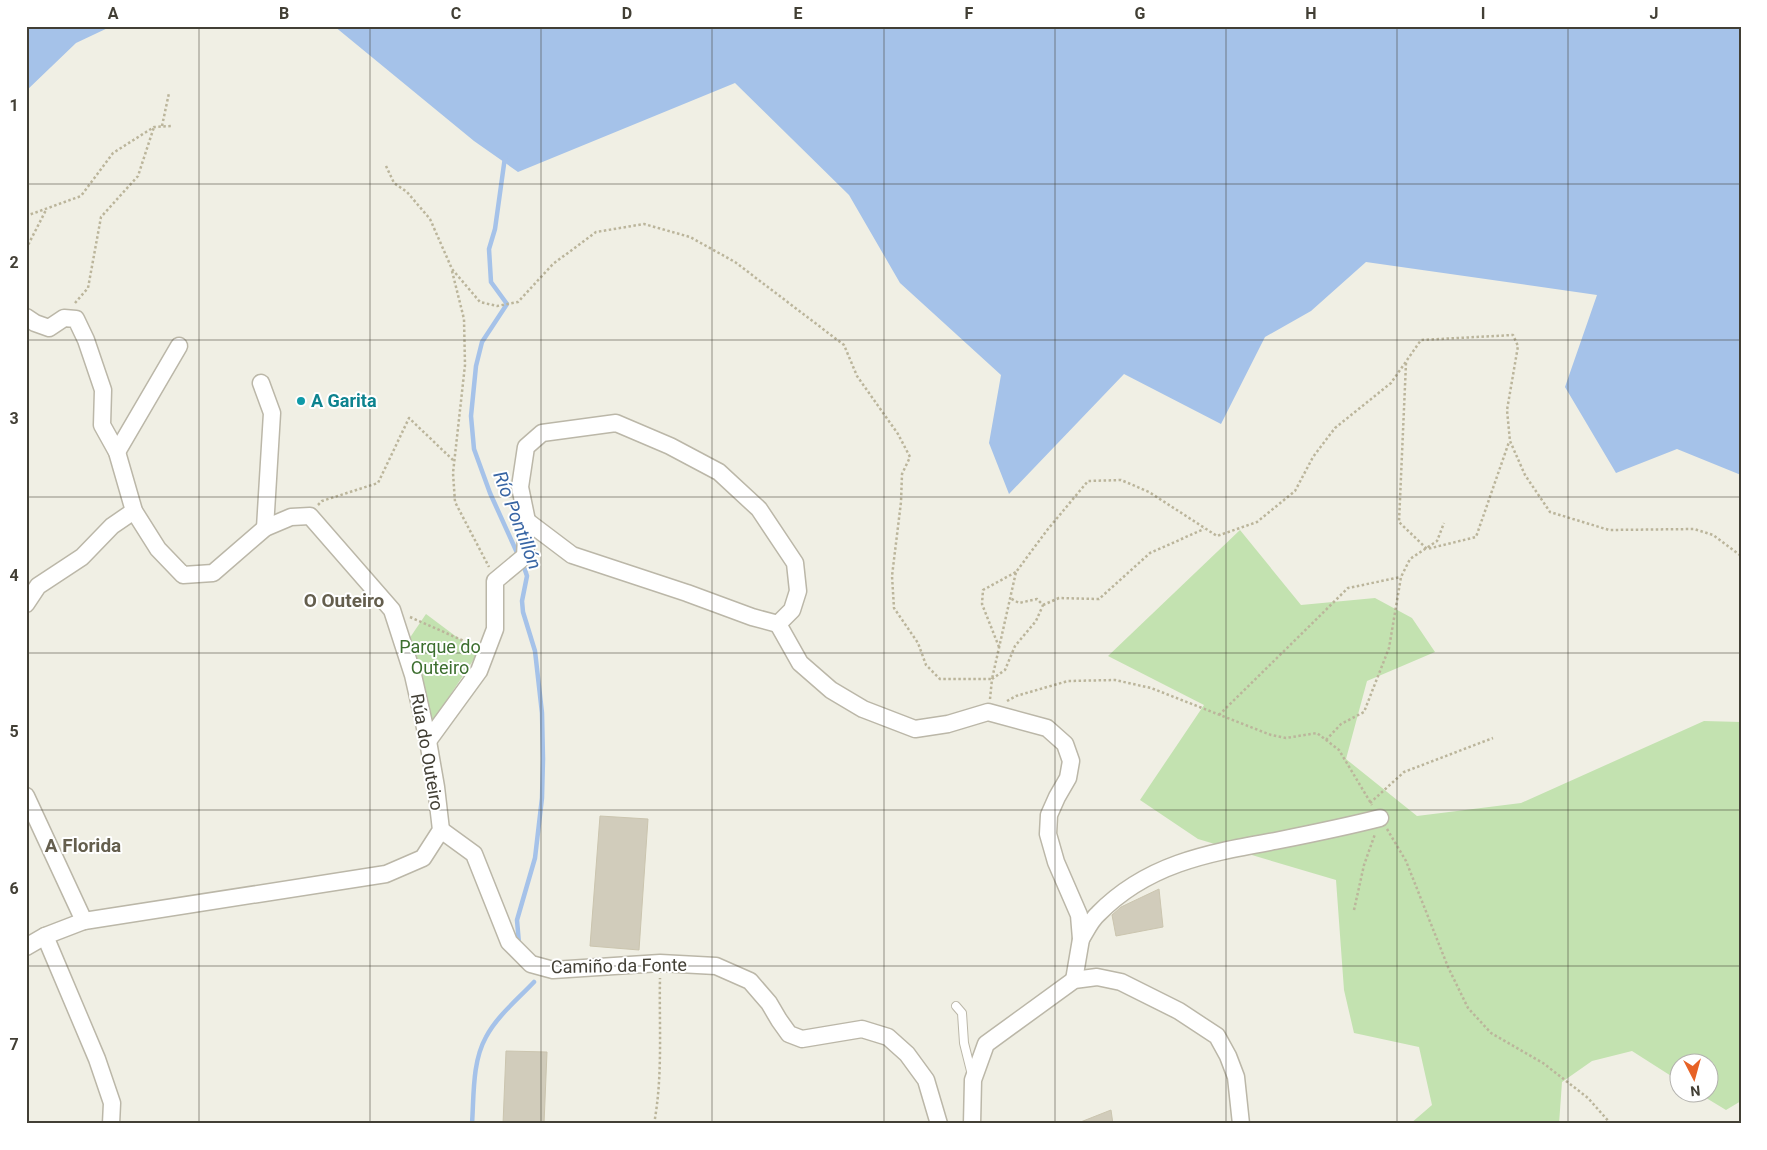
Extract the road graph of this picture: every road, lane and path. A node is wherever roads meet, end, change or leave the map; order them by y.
1 (169, 93) dead end
2 (162, 126) junction
3 (172, 126) dead end
4 (154, 127) junction
5 (386, 166) dead end
6 (46, 210) junction
7 (26, 216) edge
8 (26, 248) edge
9 (452, 269) junction
10 (26, 317) edge
11 (64, 318) junction
12 (179, 346) dead end
13 (1406, 361) junction
14 (261, 383) dead end
15 (1510, 441) junction
16 (117, 452) junction
17 (454, 461) junction
18 (134, 512) junction
19 (310, 516) junction
20 (527, 521) junction
21 (1444, 523) dead end
22 (265, 528) junction
23 (1205, 528) junction
24 (1427, 549) junction
25 (1741, 556) edge
26 (1016, 572) junction
27 (1401, 577) junction
28 (495, 581) junction
29 (1010, 598) junction
30 (26, 604) edge
31 (1043, 605) junction
32 (392, 610) junction
33 (778, 624) junction
34 (1000, 647) junction
35 (486, 651) junction
36 (992, 679) junction
37 (988, 712) junction
38 (1219, 715) junction
39 (1493, 738) dead end
40 (1326, 740) junction
41 (428, 741) junction
42 (26, 796) edge
43 (1370, 803) junction
44 (1380, 818) junction
45 (440, 830) junction
46 (1354, 910) dead end
47 (84, 921) junction
48 (45, 936) junction
49 (1081, 939) junction
50 (26, 947) edge
51 (660, 962) junction
52 (1074, 980) junction
53 (956, 1006) dead end
54 (973, 1080) junction
55 (112, 1124) edge
56 (654, 1124) edge
57 (939, 1124) edge
58 (972, 1124) edge
59 (1241, 1124) edge
60 (1611, 1124) edge

1 - 2 path
2 - 3 path
2 - 4 path
4 - 6 path
4 - 11 path
5 - 9 path
6 - 7 path
6 - 8 path
9 - 17 path
9 - 36 path
10 - 11 street
11 - 16 street
12 - 16 street
13 - 15 path
13 - 23 path
13 - 24 path
14 - 22 street
15 - 24 path
15 - 25 path
16 - 18 street
17 - 19 path
17 - 28 path
18 - 22 street
18 - 30 street
19 - 22 street
19 - 32 street, Rúa do Outeiro
20 - 28 street
20 - 33 street
20 - 33 street
21 - 24 path
23 - 26 path
23 - 31 path
24 - 27 path
26 - 29 path
26 - 34 path
27 - 38 path
27 - 40 path
28 - 35 street
29 - 31 path
29 - 34 path
31 - 36 path
32 - 35 path
32 - 41 street, Rúa do Outeiro
33 - 37 street
34 - 36 path
35 - 41 street
36 - 37 path
37 - 38 path
37 - 49 street
38 - 40 path
39 - 43 path
40 - 43 path
41 - 45 street, Rúa do Outeiro
42 - 47 street
43 - 44 path
44 - 46 path
44 - 49 street
44 - 60 path
45 - 47 street, Rúa do Outeiro
45 - 51 street, Camiño da Fonte
47 - 48 street, Rúa do Outeiro
48 - 50 street, Rúa do Outeiro
48 - 55 street
49 - 52 street
51 - 56 path
51 - 57 street, Camiño da Fonte
52 - 54 street
52 - 59 street
53 - 54 lane
54 - 58 street

